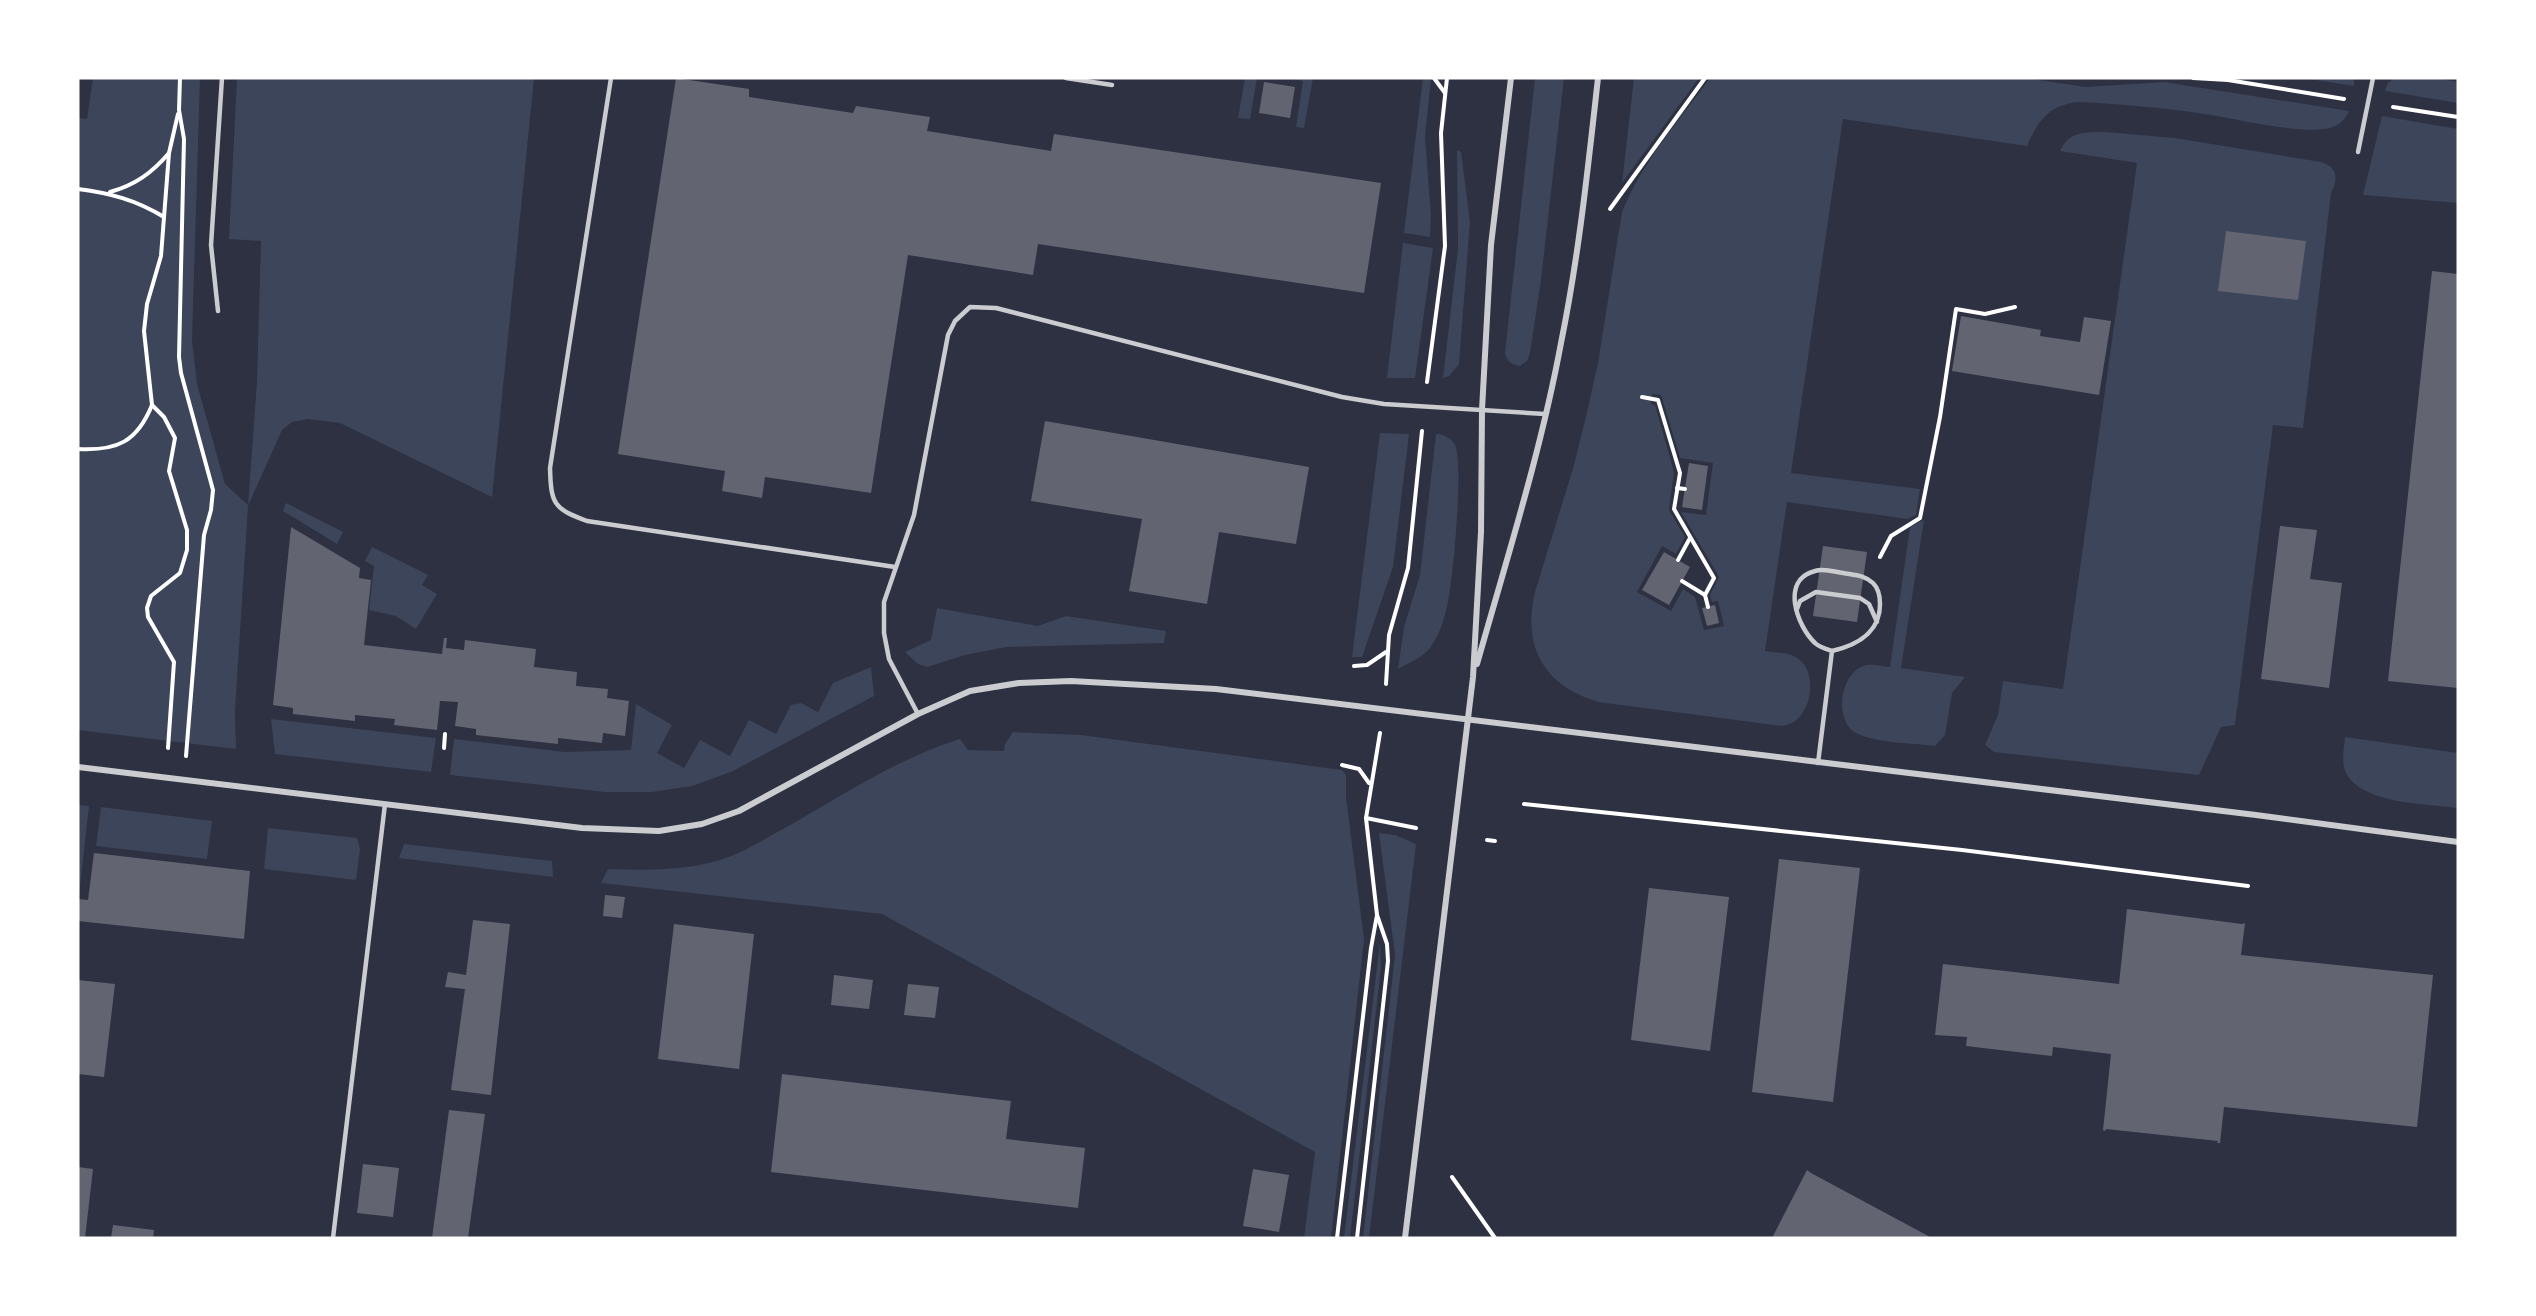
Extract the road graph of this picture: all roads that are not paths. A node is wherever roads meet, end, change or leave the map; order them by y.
1 (222, 78) edge
2 (611, 78) edge
3 (1066, 78) edge
4 (1511, 78) edge
5 (1598, 78) edge
6 (2373, 78) edge
7 (1112, 85) dead end
8 (2358, 152) dead end
9 (218, 311) dead end
10 (1482, 410) junction
11 (1545, 414) junction
12 (895, 567) junction
13 (1796, 612) junction
14 (1877, 624) junction
15 (1832, 651) junction
16 (1473, 676) junction
17 (918, 714) junction
18 (1468, 720) junction
19 (1818, 763) junction
20 (78, 767) edge
21 (385, 804) junction
22 (2458, 842) edge
23 (333, 1238) edge
24 (1405, 1238) edge

1 - 9 lane
2 - 12 lane
3 - 7 lane
4 - 10 street
5 - 11 street
6 - 8 lane
10 - 11 lane
10 - 12 lane
10 - 16 street
11 - 16 street
12 - 17 lane
13 - 14 lane
13 - 14 lane
13 - 15 lane
14 - 15 lane
15 - 19 lane
16 - 18 street
17 - 18 street
17 - 21 street
18 - 19 street
18 - 24 street
19 - 22 street
20 - 21 street
21 - 23 lane

